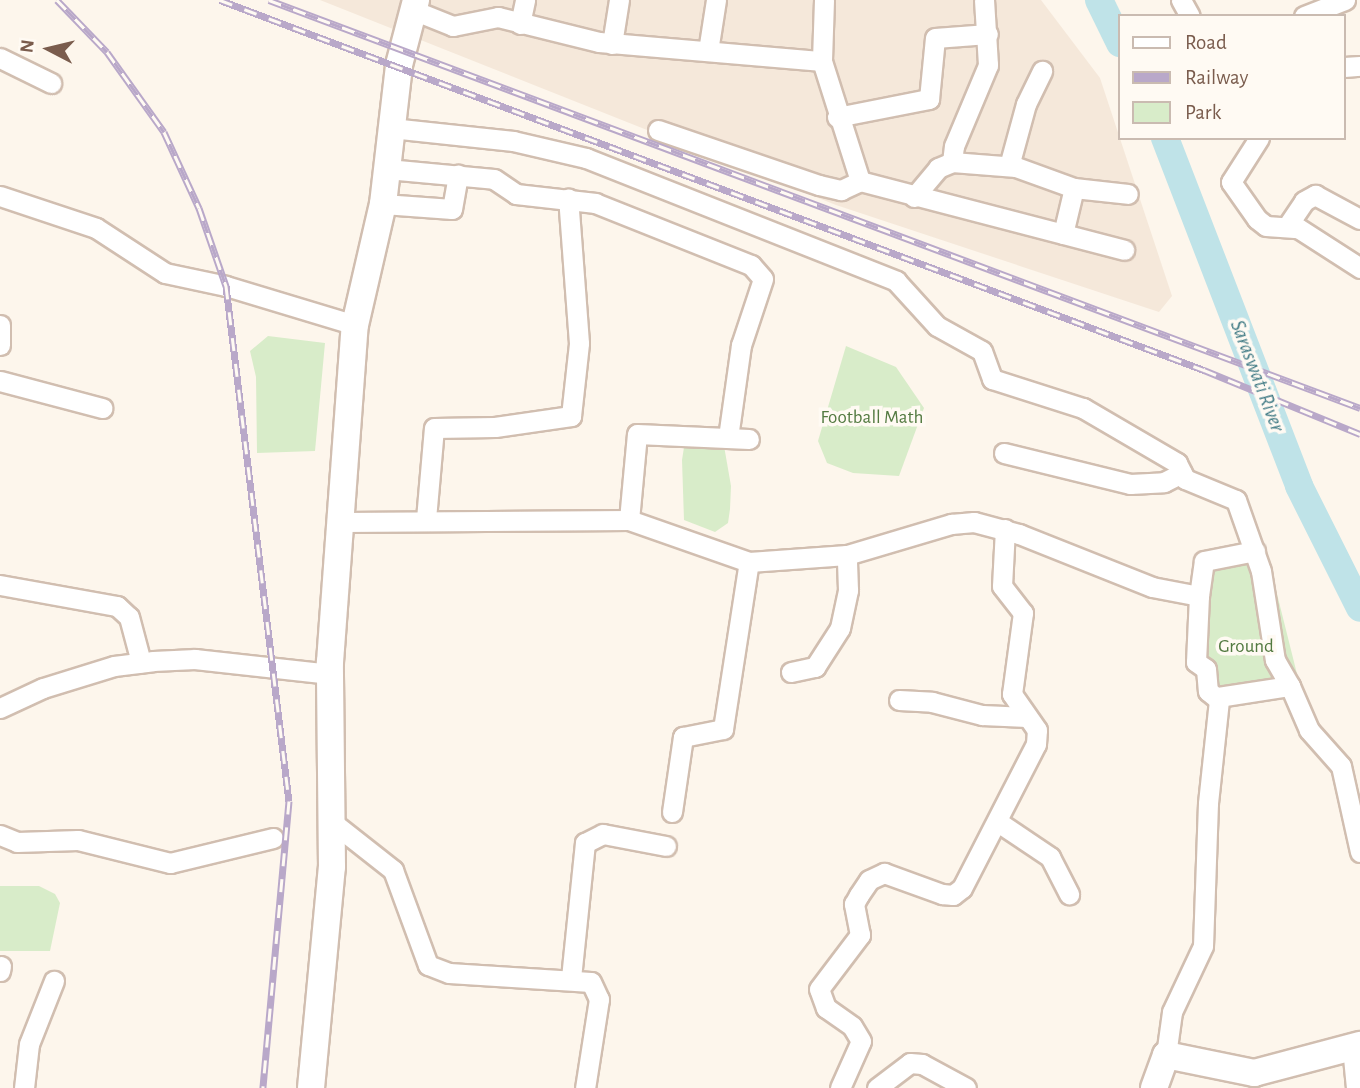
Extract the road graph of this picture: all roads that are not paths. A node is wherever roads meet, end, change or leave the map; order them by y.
1 (525, 0) edge
2 (619, 0) edge
3 (716, 0) edge
4 (824, 0) edge
5 (984, 0) edge
6 (1339, 1) edge
7 (414, 5) edge
8 (1309, 14) edge
9 (520, 24) junction
10 (988, 34) junction
11 (612, 44) junction
12 (708, 51) junction
13 (0, 58) edge
14 (822, 61) junction
15 (1042, 71) dead end
16 (51, 83) dead end
17 (836, 117) junction
18 (391, 128) junction
19 (659, 130) dead end
20 (1258, 140) edge
21 (952, 162) junction
22 (1009, 166) junction
23 (387, 169) junction
24 (458, 175) junction
25 (860, 181) junction
26 (1074, 188) junction
27 (1128, 194) dead end
28 (0, 196) edge
29 (914, 197) junction
30 (568, 198) junction
31 (383, 204) junction
32 (1360, 219) edge
33 (1287, 225) junction
34 (1063, 234) junction
35 (1124, 250) dead end
36 (1360, 268) edge
37 (0, 325) edge
38 (355, 325) junction
39 (0, 345) edge
40 (0, 381) edge
41 (102, 408) dead end
42 (727, 438) junction
43 (749, 439) dead end
44 (1004, 453) dead end
45 (1182, 473) junction
46 (426, 519) junction
47 (629, 520) junction
48 (343, 522) junction
49 (1004, 529) junction
50 (1255, 551) junction
51 (847, 555) junction
52 (749, 562) junction
53 (0, 585) edge
54 (1199, 596) junction
55 (141, 662) junction
56 (791, 672) dead end
57 (330, 674) junction
58 (1290, 686) junction
59 (1218, 697) junction
60 (899, 700) dead end
61 (0, 708) edge
62 (1027, 717) junction
63 (672, 812) dead end
64 (332, 822) junction
65 (998, 822) junction
66 (0, 835) edge
67 (273, 838) dead end
68 (666, 846) dead end
69 (1360, 852) edge
70 (1069, 894) dead end
71 (571, 978) junction
72 (54, 981) dead end
73 (1356, 1046) edge
74 (1166, 1055) junction
75 (24, 1088) edge
76 (312, 1088) edge
77 (584, 1088) edge
78 (840, 1088) edge
79 (877, 1088) edge
80 (966, 1088) edge
81 (1154, 1088) edge
82 (1356, 1088) edge

1 - 9 street
2 - 11 street
3 - 12 street
4 - 14 street
5 - 10 street
6 - 8 street
7 - 9 street
7 - 18 main road
9 - 11 street
10 - 17 street
10 - 21 street
11 - 12 street
12 - 14 street
13 - 16 street
14 - 17 street
15 - 22 street
17 - 25 street
18 - 23 main road
18 - 45 street
19 - 25 street
20 - 33 street
21 - 22 street
21 - 29 street
22 - 26 street
23 - 24 street
23 - 31 main road
24 - 30 street
24 - 31 street
25 - 29 street
26 - 27 street
26 - 34 street
28 - 38 street
29 - 34 street
30 - 42 street
30 - 46 street
31 - 38 main road
32 - 33 street
33 - 36 street
34 - 35 street
37 - 39 street
38 - 48 main road
40 - 41 street
42 - 43 street
42 - 47 street
44 - 45 street
45 - 50 street
46 - 47 street
46 - 48 street
47 - 52 street
48 - 57 main road
49 - 51 street
49 - 54 street
49 - 62 street
50 - 54 street
50 - 58 street
51 - 52 street
51 - 56 street
52 - 63 street
53 - 55 street
54 - 59 street
55 - 57 street
55 - 61 street
57 - 64 main road
58 - 59 street
58 - 69 street
59 - 74 street
60 - 62 street
62 - 65 street
64 - 71 street
64 - 76 main road
65 - 70 street
65 - 78 street
66 - 67 street
68 - 71 street
71 - 77 street
72 - 75 street
73 - 74 main road
73 - 82 street
74 - 81 main road
79 - 80 street

